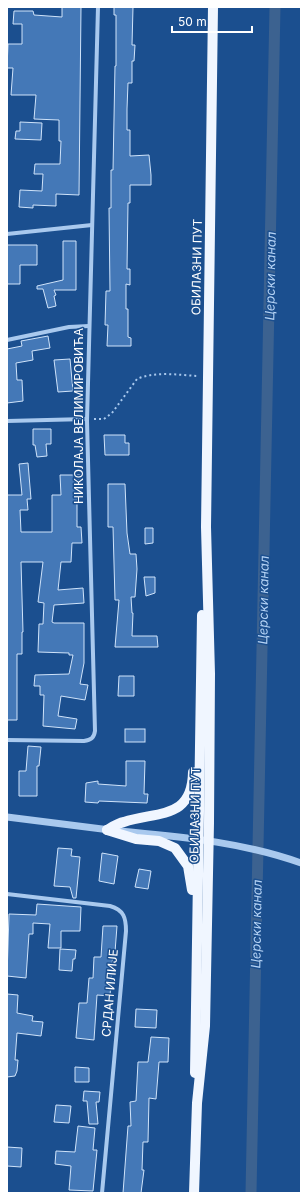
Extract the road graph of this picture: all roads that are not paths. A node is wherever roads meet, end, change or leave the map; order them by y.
1 (98, 7) edge
2 (213, 7) edge
3 (92, 225) junction
4 (7, 234) edge
5 (89, 326) junction
6 (7, 340) edge
7 (87, 419) junction
8 (7, 421) edge
9 (206, 527) junction
10 (201, 653) junction
11 (7, 740) edge
12 (7, 817) edge
13 (107, 830) junction
14 (204, 839) junction
15 (299, 862) edge
16 (7, 894) edge
17 (195, 1058) junction
18 (197, 1103) junction
19 (102, 1193) edge
20 (194, 1193) edge

1 - 3 street, НИКОЛАЈА ВЕЛИМИРОВИЋА
2 - 9 main road, ОБИЛАЗНИ ПУТ
3 - 4 street
3 - 5 street, НИКОЛАЈА ВЕЛИМИРОВИЋА
5 - 6 street
5 - 7 street, НИКОЛАЈА ВЕЛИМИРОВИЋА
7 - 8 street
7 - 11 street, НИКОЛАЈА ВЕЛИМИРОВИЋА
9 - 10 main road, ОБИЛАЗНИ ПУТ
9 - 14 main road, ОБИЛАЗНИ ПУТ
10 - 13 main road
10 - 14 main road, ОБИЛАЗНИ ПУТ
12 - 13 street
13 - 14 street
13 - 17 main road
14 - 15 street
14 - 17 main road, ОБИЛАЗНИ ПУТ
14 - 18 main road, ОБИЛАЗНИ ПУТ
16 - 19 street, СРДАН ИЛИЈЕ
17 - 18 main road, ОБИЛАЗНИ ПУТ
18 - 20 main road, ОБИЛАЗНИ ПУТ

